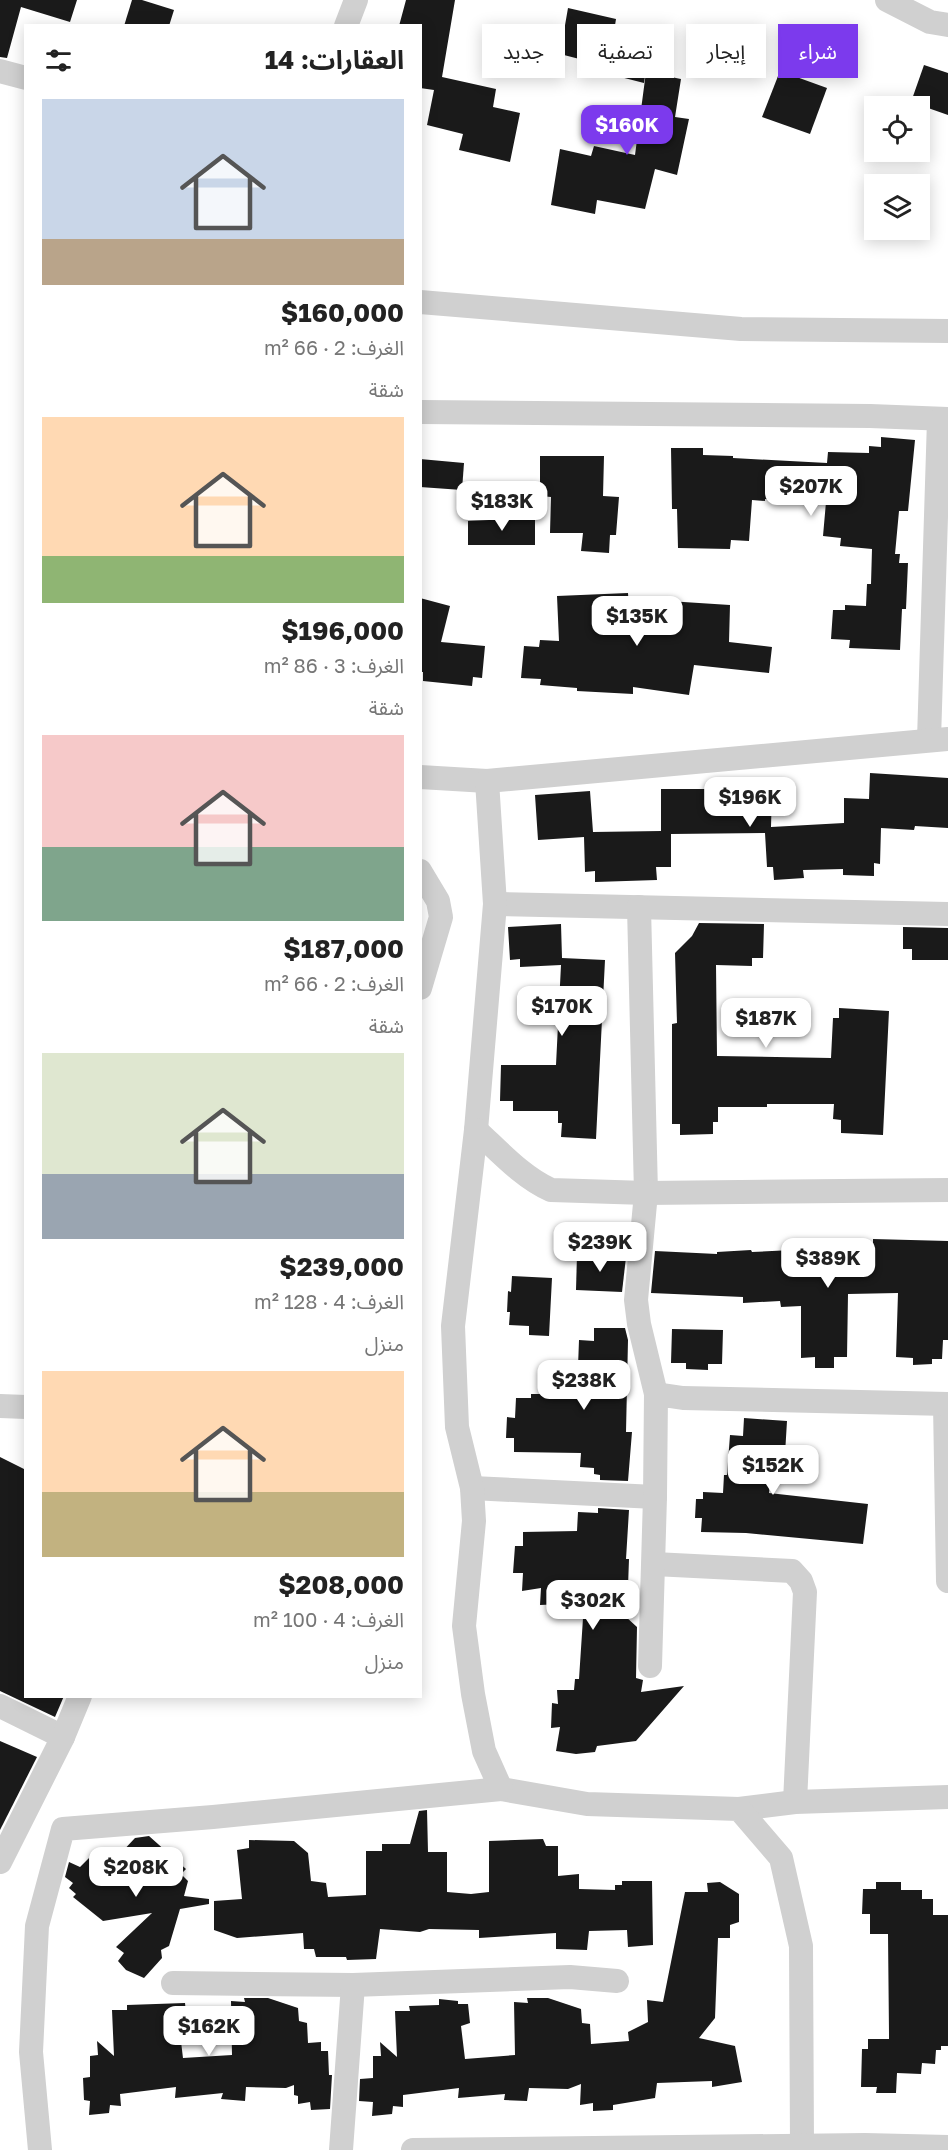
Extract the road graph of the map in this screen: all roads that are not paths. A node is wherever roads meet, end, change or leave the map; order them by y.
1 (356, 0) edge
2 (887, 0) edge
3 (347, 24) edge
4 (948, 26) edge
5 (0, 71) edge
6 (24, 77) edge
7 (422, 302) edge
8 (948, 331) edge
9 (422, 412) edge
10 (944, 420) edge
11 (939, 739) edge
12 (422, 777) edge
13 (487, 781) junction
14 (422, 874) edge
15 (495, 904) junction
16 (639, 907) junction
17 (948, 914) edge
18 (422, 981) edge
19 (476, 1130) junction
20 (948, 1190) edge
21 (646, 1193) junction
22 (656, 1395) junction
23 (947, 1404) edge
24 (0, 1406) edge
25 (24, 1407) edge
26 (472, 1488) junction
27 (655, 1497) junction
28 (654, 1564) junction
29 (948, 1581) edge
30 (650, 1666) dead end
31 (79, 1698) edge
32 (0, 1706) edge
33 (63, 1737) junction
34 (501, 1790) junction
35 (948, 1797) edge
36 (795, 1802) junction
37 (739, 1809) junction
38 (0, 1862) edge
39 (617, 1981) dead end
40 (173, 1983) dead end
41 (353, 1985) junction
42 (802, 2146) junction
43 (948, 2147) edge
44 (40, 2150) edge
45 (341, 2150) edge
46 (413, 2150) edge

1 - 3 street
2 - 4 street
5 - 6 street
7 - 8 street
9 - 10 street
10 - 11 street
11 - 13 street
12 - 13 street
13 - 15 street
14 - 18 street
15 - 16 street
15 - 19 street
16 - 17 street
16 - 21 street
19 - 21 street
19 - 26 street
20 - 21 street
21 - 22 street
22 - 23 street
22 - 27 street
23 - 29 street
24 - 25 street
26 - 27 street
26 - 34 street
27 - 28 street
28 - 30 street
28 - 36 street
31 - 33 street
32 - 33 street
33 - 38 street
34 - 37 street
34 - 44 street
35 - 36 street
36 - 37 street
37 - 42 street
39 - 41 street
40 - 41 street
41 - 45 street
42 - 43 street
42 - 46 street

